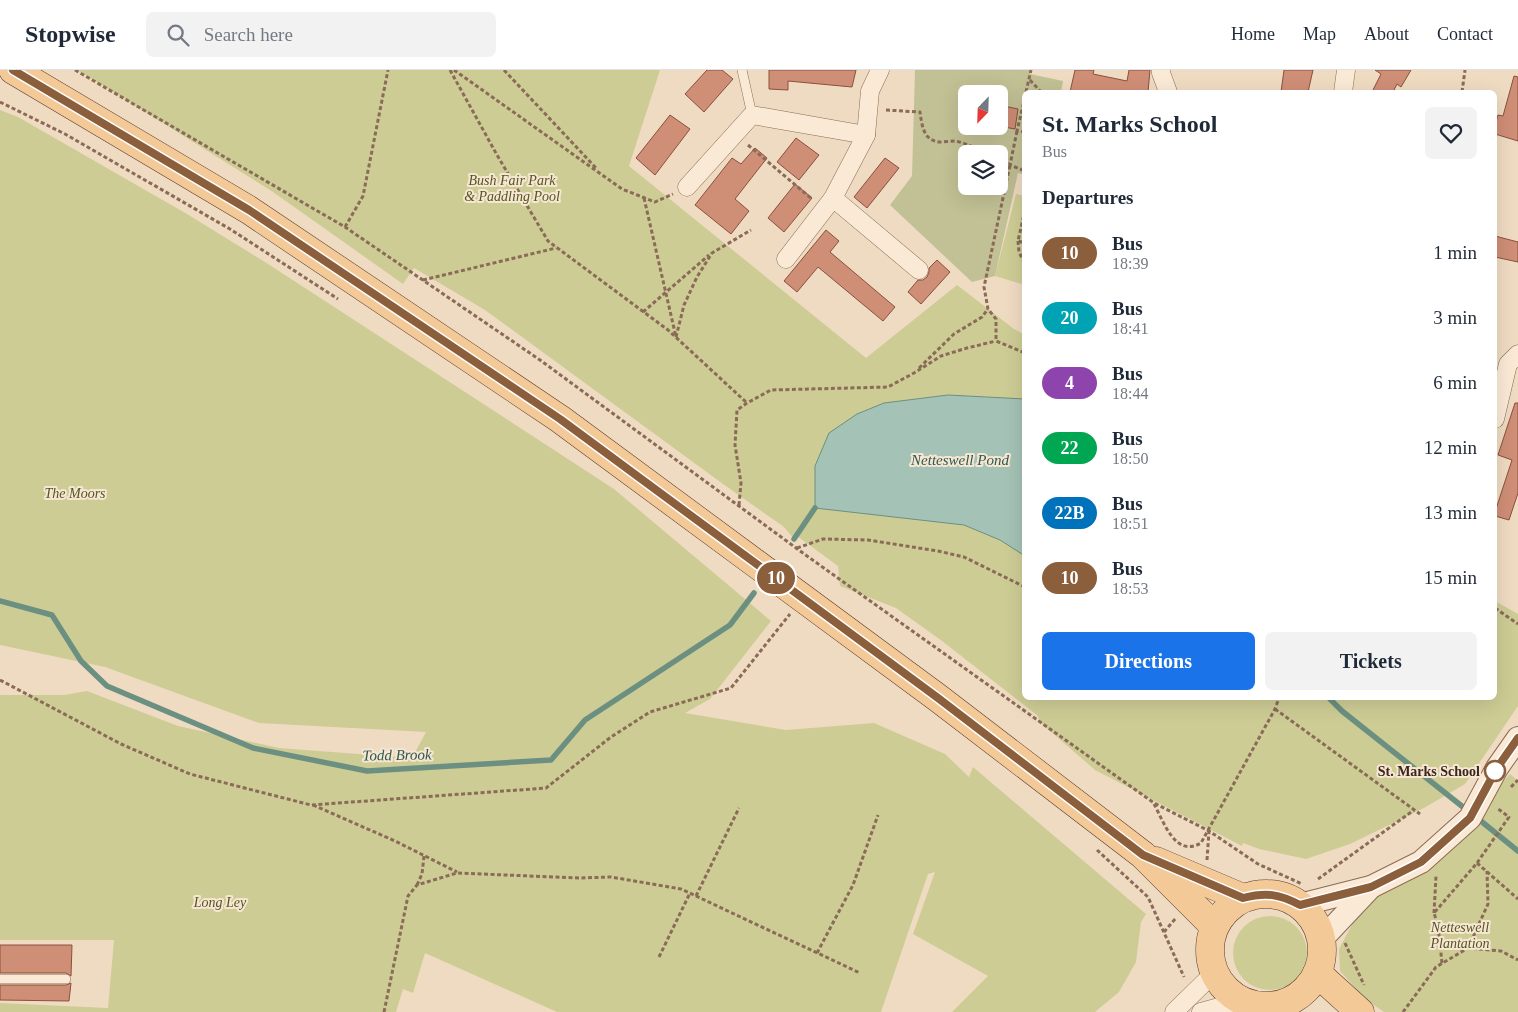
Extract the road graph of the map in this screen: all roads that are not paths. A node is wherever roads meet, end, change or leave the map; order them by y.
1 (13, 70) edge
2 (742, 70) edge
3 (880, 70) edge
4 (1161, 70) edge
5 (1346, 70) edge
6 (1167, 90) edge
7 (1343, 90) edge
8 (752, 115) junction
9 (866, 136) junction
10 (688, 187) road end
11 (829, 204) junction
12 (786, 259) dead end
13 (919, 270) dead end
14 (1518, 354) edge
15 (1497, 411) edge
16 (1518, 738) edge
17 (1143, 855) junction
18 (1371, 887) junction
19 (1304, 896) junction
20 (1243, 898) junction
21 (1214, 926) junction
22 (1332, 939) junction
23 (1214, 973) junction
24 (1317, 973) junction
25 (0, 979) edge
26 (66, 979) dead end
27 (1300, 995) junction
28 (1241, 1001) junction
29 (1363, 1001) edge
30 (1174, 1012) edge
31 (1201, 1012) edge
32 (1350, 1012) edge

1 - 17 main road
2 - 8 lane
3 - 9 street
4 - 6 street
5 - 7 street
8 - 9 street
8 - 10 street
9 - 11 street
11 - 12 street
11 - 13 street
14 - 15 street
16 - 18 street
17 - 20 main road
17 - 21 main road
18 - 19 street
18 - 22 street
19 - 20 main road
19 - 22 main road
20 - 21 main road
21 - 23 main road
22 - 24 main road
23 - 28 main road
23 - 30 street
24 - 27 main road
24 - 29 main road
25 - 26 lane
27 - 28 main road
27 - 32 main road
28 - 31 street

